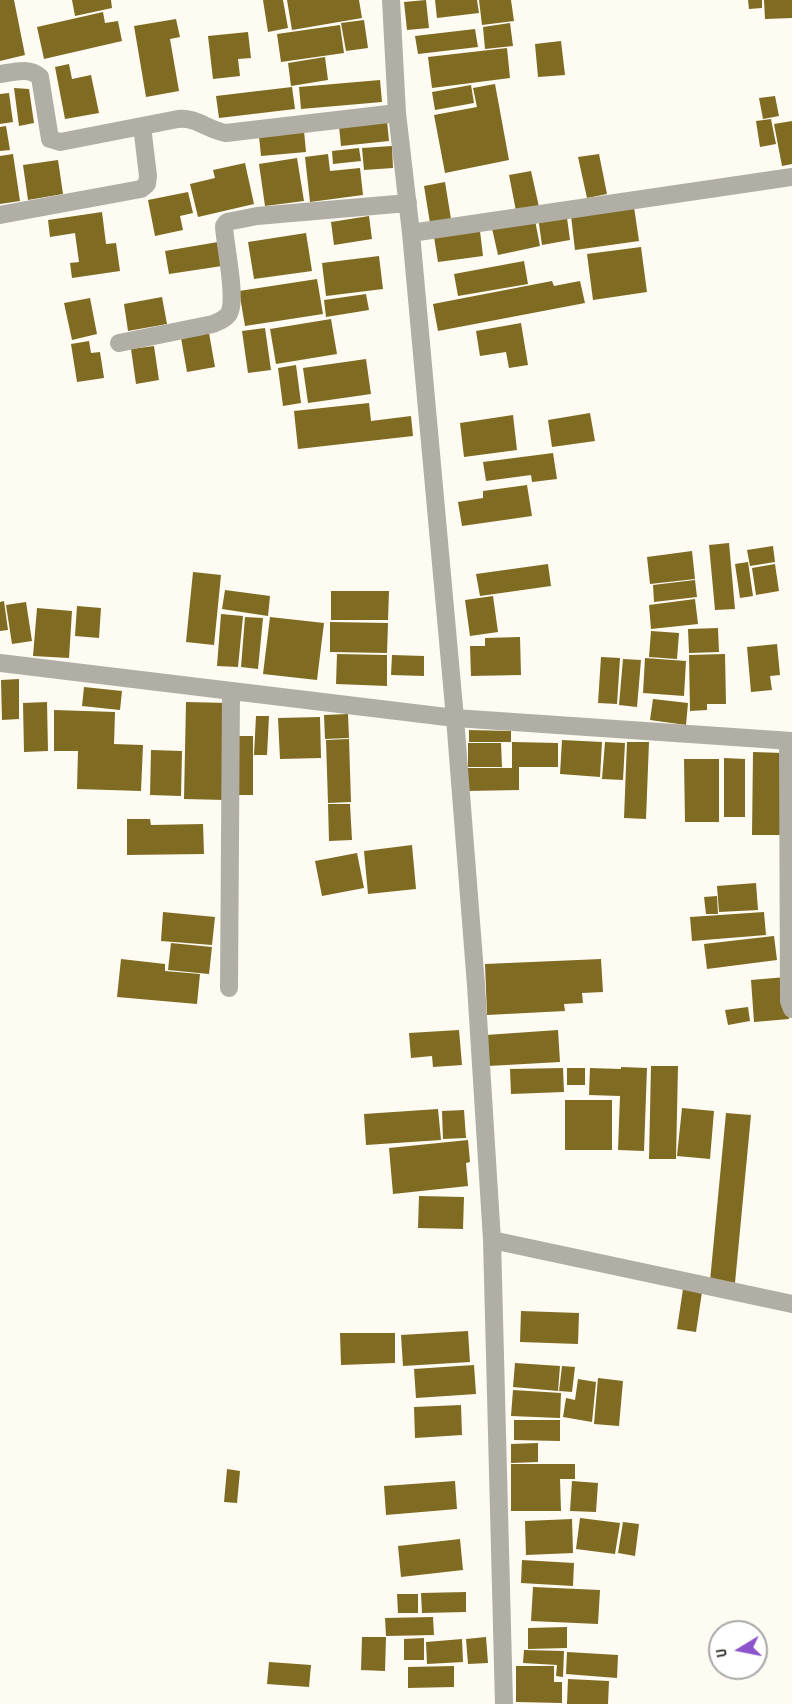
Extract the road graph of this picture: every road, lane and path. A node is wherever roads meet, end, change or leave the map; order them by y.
1 (391, 0) edge
2 (0, 74) edge
3 (397, 113) junction
4 (142, 126) junction
5 (792, 177) edge
6 (408, 203) junction
7 (0, 215) edge
8 (411, 233) junction
9 (119, 343) dead end
10 (0, 663) edge
11 (231, 691) junction
12 (456, 718) junction
13 (790, 741) edge
14 (229, 988) dead end
15 (792, 1009) edge
16 (492, 1240) junction
17 (792, 1304) edge
18 (504, 1704) edge

1 - 3 street
2 - 4 street
3 - 4 street
3 - 6 street
4 - 7 street
5 - 8 street
6 - 8 street
6 - 9 street
8 - 12 street
10 - 11 street
11 - 12 street
11 - 14 street
12 - 13 street
12 - 16 street
13 - 15 street
16 - 17 street
16 - 18 street

